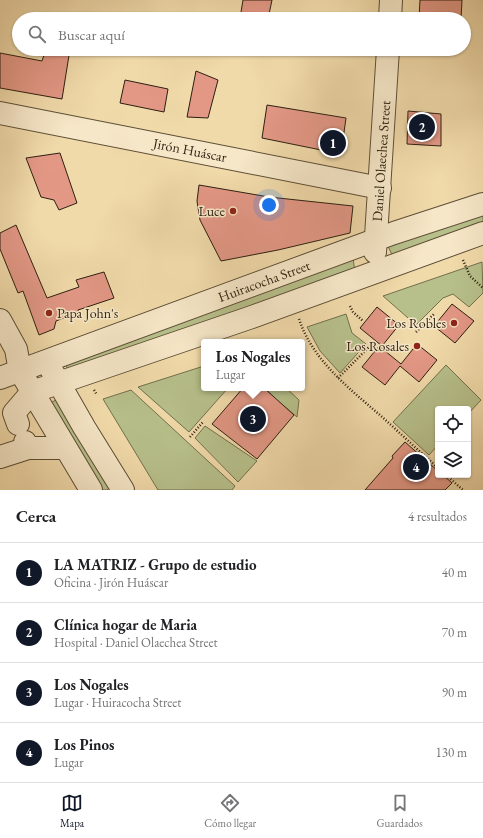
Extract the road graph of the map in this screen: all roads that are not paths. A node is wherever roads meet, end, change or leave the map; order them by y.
1 (391, 0) edge
2 (390, 12) edge
3 (388, 56) edge
4 (0, 113) edge
5 (380, 188) junction
6 (483, 204) edge
7 (483, 233) edge
8 (377, 240) junction
9 (373, 273) junction
10 (161, 318) junction
11 (0, 320) edge
12 (172, 344) junction
13 (46, 361) junction
14 (5, 378) edge
15 (59, 384) junction
16 (32, 392) junction
17 (17, 429) edge
18 (65, 448) junction
19 (0, 457) edge
20 (91, 490) edge
21 (123, 490) edge

1 - 2 street
3 - 5 street, Daniel Olaechea Street
4 - 5 street, Jirón Huáscar
5 - 8 street, Daniel Olaechea Street
6 - 8 street, Huiracocha Street
7 - 9 street, Huiracocha Street
8 - 9 street, Daniel Olaechea Street
8 - 10 street, Huiracocha Street
9 - 12 street, Huiracocha Street
10 - 12 street
10 - 13 street, Huiracocha Street
11 - 14 street
12 - 15 street, Huiracocha Street
13 - 14 street, Huiracocha Street
13 - 15 street
14 - 16 street
15 - 16 street, Huiracocha Street
15 - 21 street
16 - 17 street
16 - 18 street
17 - 18 street
17 - 19 street
18 - 20 street

